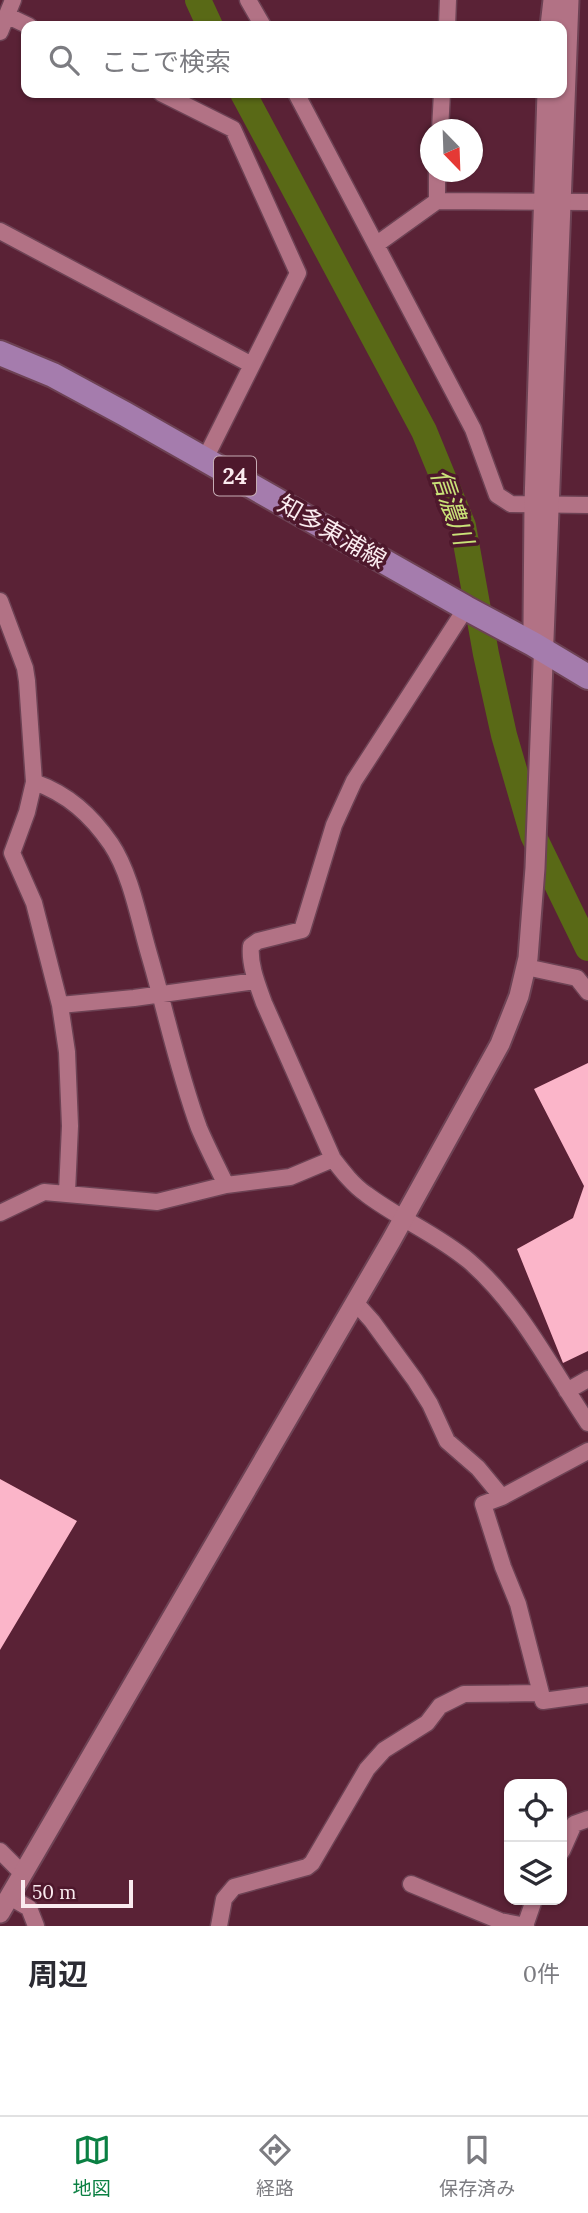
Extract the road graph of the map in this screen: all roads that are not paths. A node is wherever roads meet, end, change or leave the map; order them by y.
1 (248, 0) edge
2 (448, 0) edge
3 (553, 0) edge
4 (569, 0) edge
5 (11, 8) edge
6 (24, 21) edge
7 (260, 21) edge
8 (447, 21) edge
9 (551, 21) edge
10 (567, 22) edge
11 (0, 32) edge
12 (171, 98) edge
13 (299, 98) edge
14 (442, 98) edge
15 (547, 98) edge
16 (560, 98) edge
17 (441, 119) edge
18 (437, 182) edge
19 (437, 201) junction
20 (551, 202) junction
21 (588, 202) edge
22 (0, 231) edge
23 (377, 244) junction
24 (0, 352) edge
25 (252, 365) junction
26 (205, 459) junction
27 (542, 504) junction
28 (588, 506) edge
29 (0, 601) edge
30 (466, 608) junction
31 (539, 647) junction
32 (588, 677) edge
33 (34, 782) junction
34 (6, 854) edge
35 (526, 967) junction
36 (256, 981) junction
37 (588, 992) edge
38 (160, 994) junction
39 (60, 1005) junction
40 (333, 1160) junction
41 (226, 1185) junction
42 (67, 1192) junction
43 (0, 1213) edge
44 (404, 1217) junction
45 (355, 1302) junction
46 (588, 1379) edge
47 (567, 1391) junction
48 (588, 1423) edge
49 (588, 1451) edge
50 (502, 1497) junction
51 (540, 1693) junction
52 (588, 1695) edge
53 (588, 1819) edge
54 (566, 1842) edge
55 (0, 1851) edge
56 (23, 1874) junction
57 (411, 1884) dead end
58 (5, 1905) edge
59 (532, 1905) edge
60 (504, 1924) edge
61 (36, 1926) edge
62 (219, 1926) edge
63 (525, 1926) edge

1 - 7 street
2 - 8 street
3 - 9 street
4 - 10 street
5 - 6 street
5 - 11 street
12 - 25 street
13 - 23 street
14 - 17 street
15 - 20 street
16 - 20 street
18 - 19 street
19 - 20 street
19 - 23 street
20 - 21 street
20 - 27 street
22 - 25 street
23 - 27 street
24 - 26 main road, 知多東浦線 / 24
25 - 26 street
26 - 30 main road, 知多東浦線 / 24
27 - 28 street
27 - 31 street
29 - 33 street
30 - 31 main road, 知多東浦線 / 24
30 - 36 street
31 - 32 main road, 知多東浦線 / 24
31 - 35 street
33 - 34 street
33 - 38 street
34 - 39 street
35 - 37 street
35 - 44 street
36 - 38 street
36 - 40 street
38 - 39 street
38 - 41 street
39 - 42 street
40 - 41 street
40 - 44 street
41 - 42 street
42 - 43 street
44 - 45 street
44 - 47 street
45 - 50 street
45 - 56 street
46 - 47 street
47 - 48 street
49 - 50 street
50 - 51 street
51 - 52 street
51 - 62 street
53 - 54 street
55 - 56 street
56 - 58 street
57 - 60 street
58 - 61 street
59 - 63 street
60 - 63 street

